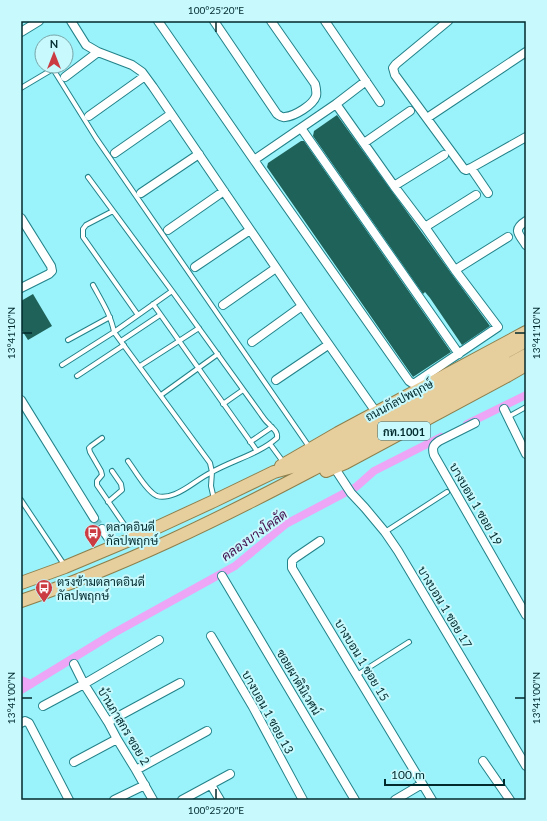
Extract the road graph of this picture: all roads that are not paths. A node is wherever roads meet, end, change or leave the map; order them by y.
1 (39, 21) edge
2 (71, 21) edge
3 (158, 21) edge
4 (214, 21) edge
5 (271, 21) edge
6 (324, 21) edge
7 (448, 21) edge
8 (21, 32) edge
9 (98, 52) junction
10 (526, 52) edge
11 (66, 76) dead end
12 (145, 76) junction
13 (366, 81) junction
14 (21, 88) edge
15 (380, 102) dead end
16 (336, 104) junction
17 (307, 106) junction
18 (410, 111) dead end
19 (299, 112) junction
20 (171, 114) junction
21 (89, 116) dead end
22 (315, 118) junction
23 (427, 118) junction
24 (304, 126) junction
25 (526, 138) edge
26 (364, 143) junction
27 (115, 153) dead end
28 (199, 154) junction
29 (444, 155) dead end
30 (254, 160) junction
31 (471, 168) junction
32 (88, 177) dead end
33 (394, 186) junction
34 (224, 191) junction
35 (141, 193) dead end
36 (488, 193) dead end
37 (476, 195) dead end
38 (112, 211) junction
39 (21, 218) edge
40 (526, 221) edge
41 (425, 227) junction
42 (168, 230) dead end
43 (250, 230) junction
44 (508, 237) dead end
45 (526, 246) edge
46 (195, 267) dead end
47 (276, 268) junction
48 (455, 270) junction
49 (93, 285) dead end
50 (21, 288) edge
51 (172, 291) junction
52 (153, 304) junction
53 (223, 305) dead end
54 (302, 306) junction
55 (138, 315) junction
56 (160, 315) junction
57 (110, 317) junction
58 (199, 328) junction
59 (114, 332) junction
60 (526, 332) edge
61 (68, 340) dead end
62 (179, 341) junction
63 (526, 341) edge
64 (252, 342) dead end
65 (122, 343) junction
66 (328, 345) junction
67 (218, 354) junction
68 (459, 354) junction
69 (526, 354) edge
70 (62, 365) dead end
71 (526, 365) edge
72 (140, 366) junction
73 (198, 369) junction
74 (77, 376) dead end
75 (276, 380) dead end
76 (243, 390) junction
77 (161, 395) junction
78 (21, 400) edge
79 (429, 401) junction
80 (223, 404) junction
81 (526, 407) edge
82 (504, 409) dead end
83 (376, 412) junction
84 (508, 418) junction
85 (475, 423) dead end
86 (272, 427) junction
87 (102, 438) dead end
88 (250, 442) junction
89 (270, 444) junction
90 (310, 448) junction
91 (257, 451) junction
92 (526, 454) edge
93 (128, 460) dead end
94 (284, 463) junction
95 (334, 467) junction
96 (112, 471) dead end
97 (212, 472) junction
98 (274, 472) junction
99 (279, 488) junction
100 (447, 492) dead end
101 (21, 500) edge
102 (214, 501) junction
103 (108, 502) junction
104 (94, 518) tunnel mouth
105 (102, 529) tunnel mouth
106 (385, 532) junction
107 (134, 538) junction
108 (320, 541) dead end
109 (114, 546) junction
110 (65, 567) junction
111 (222, 576) dead end
112 (21, 583) edge
113 (21, 601) edge
114 (526, 615) edge
115 (211, 636) dead end
116 (159, 640) dead end
117 (409, 642) dead end
118 (74, 664) dead end
119 (357, 675) junction
120 (180, 682) dead end
121 (84, 684) junction
122 (43, 706) dead end
123 (108, 722) junction
124 (21, 723) edge
125 (207, 731) dead end
126 (117, 739) junction
127 (483, 761) dead end
128 (74, 762) dead end
129 (526, 766) edge
130 (136, 770) junction
131 (230, 774) dead end
132 (422, 784) junction
133 (145, 785) junction
134 (211, 785) junction
135 (69, 800) edge
136 (114, 800) edge
137 (153, 800) edge
138 (182, 800) edge
139 (220, 800) edge
140 (303, 800) edge
141 (355, 800) edge
142 (395, 800) edge
143 (432, 800) edge
144 (510, 800) edge

1 - 8 street
2 - 9 street
3 - 30 street
4 - 19 street
5 - 17 street
6 - 13 street
7 - 23 street
9 - 11 street
9 - 12 street
10 - 23 street
12 - 20 street
12 - 21 street
13 - 15 street
13 - 16 street
14 - 90 lane
16 - 22 street
16 - 26 street
17 - 19 street
17 - 22 street
18 - 26 street
19 - 24 street
20 - 27 street
20 - 28 street
22 - 24 street
23 - 31 street
24 - 30 street
24 - 68 street
25 - 31 street
26 - 33 street
28 - 34 street
28 - 35 street
29 - 33 street
30 - 68 street
31 - 36 street
32 - 38 lane
33 - 41 street
34 - 42 street
34 - 43 street
37 - 41 street
38 - 51 lane
38 - 55 lane
39 - 50 street
40 - 45 street
41 - 48 street
43 - 46 street
43 - 47 street
44 - 48 street
47 - 53 street
47 - 54 street
48 - 68 street
49 - 57 lane
51 - 52 lane
51 - 58 lane
52 - 55 lane
52 - 56 lane
54 - 64 street
54 - 66 street
55 - 59 lane
56 - 62 lane
56 - 65 lane
57 - 59 lane
57 - 61 lane
58 - 62 lane
58 - 67 lane
59 - 65 lane
59 - 70 lane
60 - 83 main road, ถนนกัลปพฤกษ์ / กท.1001
62 - 72 lane
62 - 73 lane
63 - 79 main road, ถนนกัลปพฤกษ์ / กท.1001
65 - 72 lane
65 - 74 lane
66 - 75 street
66 - 83 street
67 - 73 lane
67 - 76 lane
69 - 79 main road, ถนนกัลปพฤกษ์ / กท.1001
71 - 95 main road, ถนนกัลปพฤกษ์ / กท.1001
72 - 77 lane
73 - 77 lane
73 - 80 lane
76 - 80 lane
76 - 86 lane
77 - 97 lane
78 - 104 street
79 - 98 main road, ถนนกัลปพฤกษ์ / กท.1001
79 - 99 main road, ถนนกัลปพฤกษ์ / กท.1001
80 - 88 lane
81 - 84 lane
82 - 84 street
83 - 90 main road, ถนนกัลปพฤกษ์ / กท.1001
84 - 92 street
85 - 114 street, บางบอน 1 ซอย 19
86 - 88 lane
86 - 89 lane
87 - 103 lane
88 - 91 lane
89 - 91 lane
89 - 94 lane
90 - 94 main road, ถนนกัลปพฤกษ์ / กท.1001
91 - 97 lane
93 - 97 lane
94 - 98 main road, ถนนกัลปพฤกษ์ / กท.1001
95 - 99 main road, ถนนกัลปพฤกษ์ / กท.1001
95 - 106 street, บางบอน 1 ซอย 17
96 - 103 lane
97 - 102 lane
98 - 102 main road, ถนนกัลปพฤกษ์ / กท.1001
99 - 113 main road, ถนนกัลปพฤกษ์ / กท.1001
100 - 106 lane
101 - 110 lane
102 - 107 main road, ถนนกัลปพฤกษ์ / กท.1001
103 - 107 lane
105 - 109 street
106 - 129 street, บางบอน 1 ซอย 17
107 - 109 main road, ถนนกัลปพฤกษ์ / กท.1001
108 - 119 street, บางบอน 1 ซอย 15
109 - 110 main road, ถนนกัลปพฤกษ์ / กท.1001
110 - 112 main road, ถนนกัลปพฤกษ์ / กท.1001
111 - 141 street, ซอยผาตินิเวศน์
115 - 140 street, บางบอน 1 ซอย 13
116 - 121 street
117 - 119 lane
118 - 121 street, บ้านภาสกร ซอย 2
119 - 132 street, บางบอน 1 ซอย 15
120 - 123 street
121 - 122 street
121 - 123 street, บ้านภาสกร ซอย 2
123 - 126 street, บ้านภาสกร ซอย 2
124 - 135 street
125 - 130 street
126 - 128 street
126 - 130 street, บ้านภาสกร ซอย 2
127 - 144 street
130 - 133 street, บ้านภาสกร ซอย 2
131 - 134 street
132 - 142 street
132 - 143 street, บางบอน 1 ซอย 15
133 - 136 street
133 - 137 street, บ้านภาสกร ซอย 2
134 - 138 street
134 - 139 street

